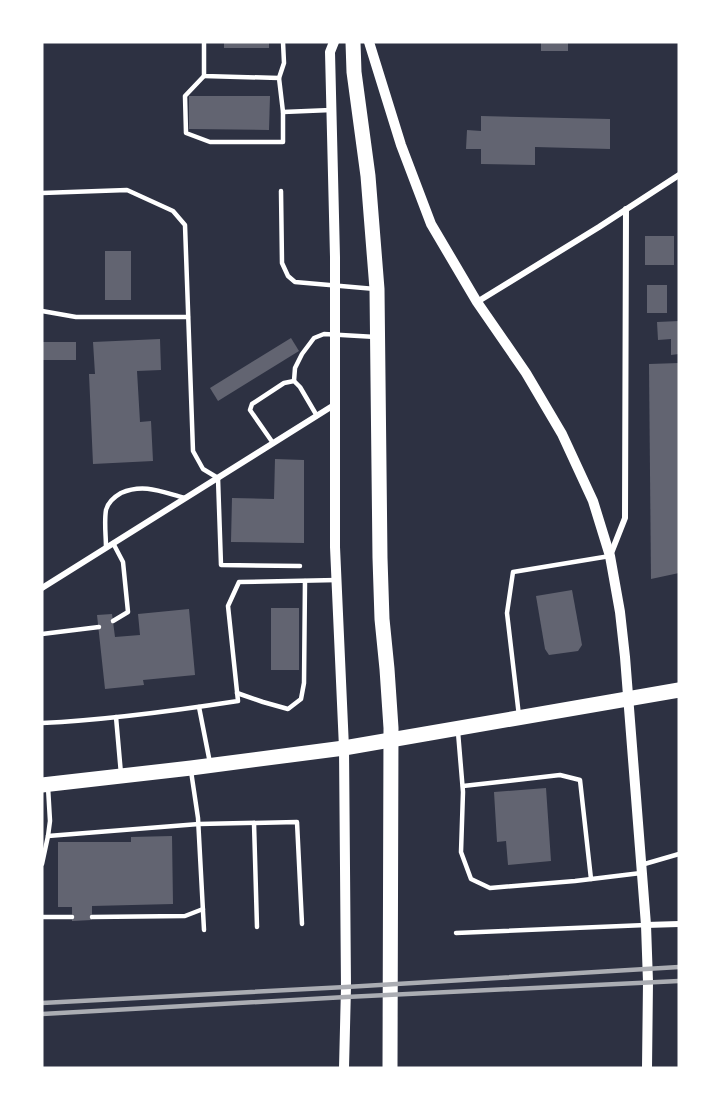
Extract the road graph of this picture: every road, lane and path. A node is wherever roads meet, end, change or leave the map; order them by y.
1 (204, 42) edge
2 (283, 42) edge
3 (334, 42) edge
4 (353, 42) edge
5 (369, 42) edge
6 (204, 76) junction
7 (279, 78) junction
8 (331, 110) junction
9 (283, 112) junction
10 (679, 175) edge
11 (281, 191) dead end
12 (42, 193) edge
13 (626, 209) junction
14 (335, 286) junction
15 (377, 289) junction
16 (477, 302) junction
17 (42, 311) edge
18 (188, 317) junction
19 (335, 335) junction
20 (378, 337) junction
21 (294, 381) junction
22 (334, 405) junction
23 (317, 416) junction
24 (273, 443) junction
25 (218, 477) junction
26 (185, 498) junction
27 (113, 543) junction
28 (106, 548) junction
29 (610, 556) junction
30 (300, 566) dead end
31 (337, 580) junction
32 (305, 581) junction
33 (42, 588) edge
34 (113, 621) dead end
35 (99, 627) dead end
36 (42, 634) edge
37 (679, 690) edge
38 (237, 693) junction
39 (629, 699) junction
40 (199, 707) junction
41 (116, 717) junction
42 (519, 718) junction
43 (42, 723) edge
44 (458, 729) junction
45 (344, 748) junction
46 (210, 765) junction
47 (191, 768) junction
48 (122, 776) junction
49 (45, 785) edge
50 (463, 789) junction
51 (254, 823) junction
52 (199, 824) junction
53 (48, 836) junction
54 (679, 854) edge
55 (42, 864) edge
56 (642, 869) junction
57 (591, 879) junction
58 (203, 909) junction
59 (42, 917) edge
60 (72, 917) dead end
61 (92, 917) dead end
62 (302, 924) dead end
63 (679, 924) edge
64 (646, 925) junction
65 (257, 927) dead end
66 (204, 930) dead end
67 (456, 933) dead end
68 (344, 1068) edge
69 (390, 1068) edge
70 (647, 1068) edge

1 - 6 lane
2 - 7 lane
3 - 8 street
4 - 15 main road
5 - 16 street
6 - 7 lane
6 - 9 lane
7 - 9 lane
8 - 9 lane
8 - 14 street
10 - 13 street
11 - 14 lane
12 - 18 lane
13 - 16 street
13 - 29 street
14 - 15 lane
14 - 19 street
15 - 20 main road
16 - 29 street
17 - 18 lane
18 - 25 lane
19 - 20 lane
19 - 21 lane
19 - 22 street
20 - 69 main road
21 - 23 lane
21 - 24 lane
22 - 23 street
22 - 31 street
23 - 24 street
24 - 25 street
25 - 26 street
25 - 30 lane
26 - 27 street
26 - 28 lane
27 - 28 street
27 - 34 lane
28 - 33 street
29 - 39 street
29 - 42 lane
31 - 32 lane
31 - 45 street
32 - 38 lane
32 - 38 lane
35 - 36 lane
37 - 39 main road
38 - 40 lane
39 - 42 main road
39 - 56 street
40 - 41 lane
40 - 46 lane
41 - 43 lane
41 - 48 lane
42 - 44 main road
44 - 45 main road
44 - 50 lane
45 - 46 main road
45 - 68 street
46 - 47 main road
47 - 48 main road
47 - 52 lane
48 - 49 main road
49 - 53 lane
50 - 57 lane
50 - 57 lane
51 - 52 lane
51 - 62 lane
51 - 65 lane
52 - 53 lane
52 - 58 lane
53 - 55 lane
54 - 56 lane
56 - 57 lane
56 - 64 street
58 - 61 lane
58 - 66 lane
59 - 60 lane
63 - 64 street
64 - 67 lane
64 - 70 street

